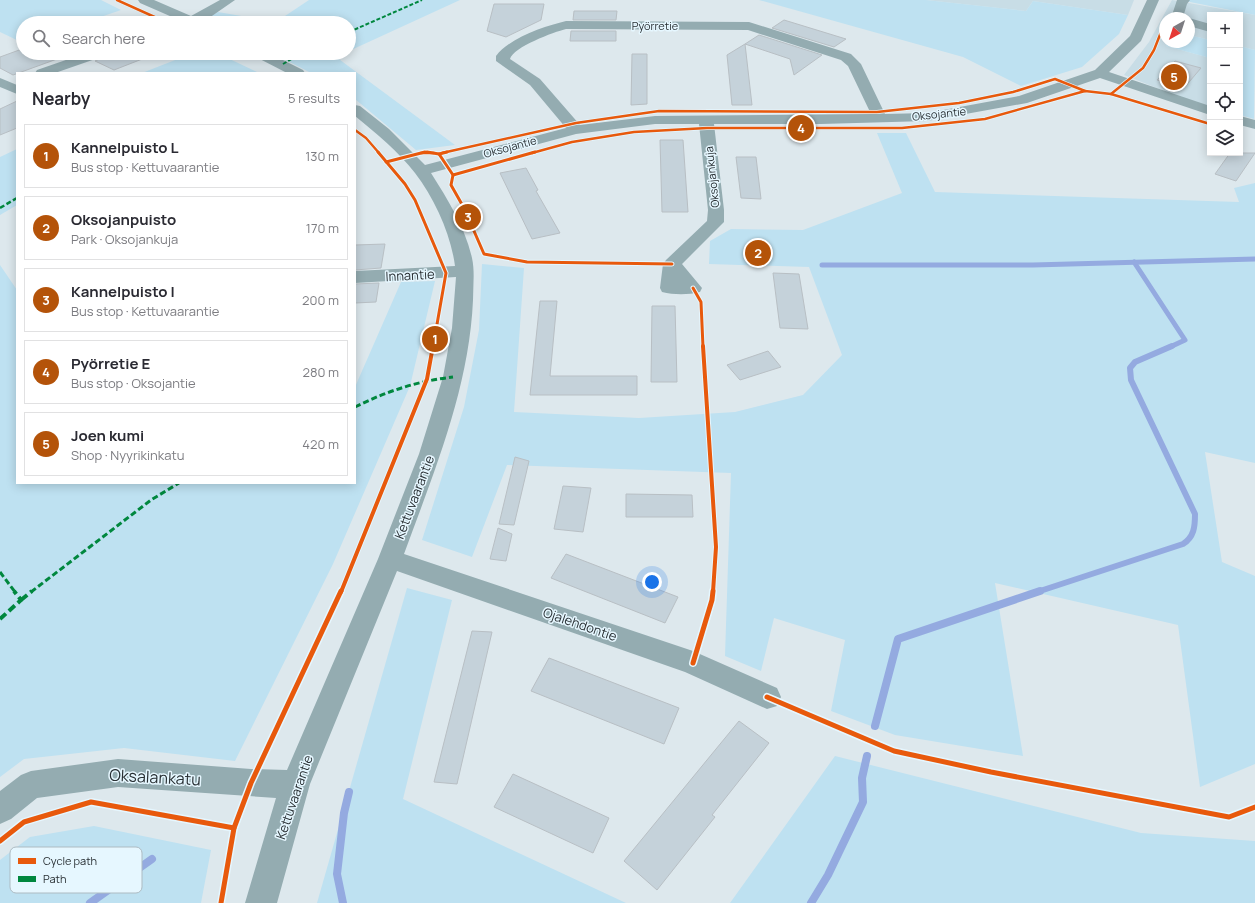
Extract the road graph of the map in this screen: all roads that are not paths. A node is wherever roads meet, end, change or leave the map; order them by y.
1 (144, 0) edge
2 (229, 0) edge
3 (1153, 0) edge
4 (1184, 0) edge
5 (1179, 12) edge
6 (177, 16) edge
7 (203, 16) edge
8 (1195, 24) edge
9 (1207, 27) edge
10 (79, 60) edge
11 (273, 60) edge
12 (45, 72) edge
13 (296, 72) edge
14 (1100, 73) junction
15 (356, 110) edge
16 (1207, 110) edge
17 (880, 118) junction
18 (706, 120) junction
19 (1243, 121) edge
20 (1255, 125) edge
21 (575, 130) junction
22 (422, 171) junction
23 (672, 264) dead end
24 (465, 270) junction
25 (356, 277) edge
26 (390, 559) junction
27 (767, 697) dead end
28 (295, 784) junction
29 (0, 809) edge
30 (261, 903) edge

1 - 6 street
2 - 7 street
3 - 14 street, Oksojantie
4 - 5 street
8 - 9 street
10 - 12 street
11 - 13 street
14 - 16 street
14 - 17 street, Oksojantie
15 - 22 street, Kettuvaarantie
17 - 18 street, Oksojantie
17 - 21 street, Pyörretie
18 - 21 street, Oksojantie
18 - 23 street, Oksojankuja
19 - 20 street
21 - 22 street, Oksojantie
22 - 24 street, Kettuvaarantie
24 - 25 street, Innantie
24 - 26 street, Kettuvaarantie
26 - 27 street, Ojalehdontie
26 - 28 street, Kettuvaarantie
28 - 29 street, Oksalankatu
28 - 30 street, Kettuvaarantie

